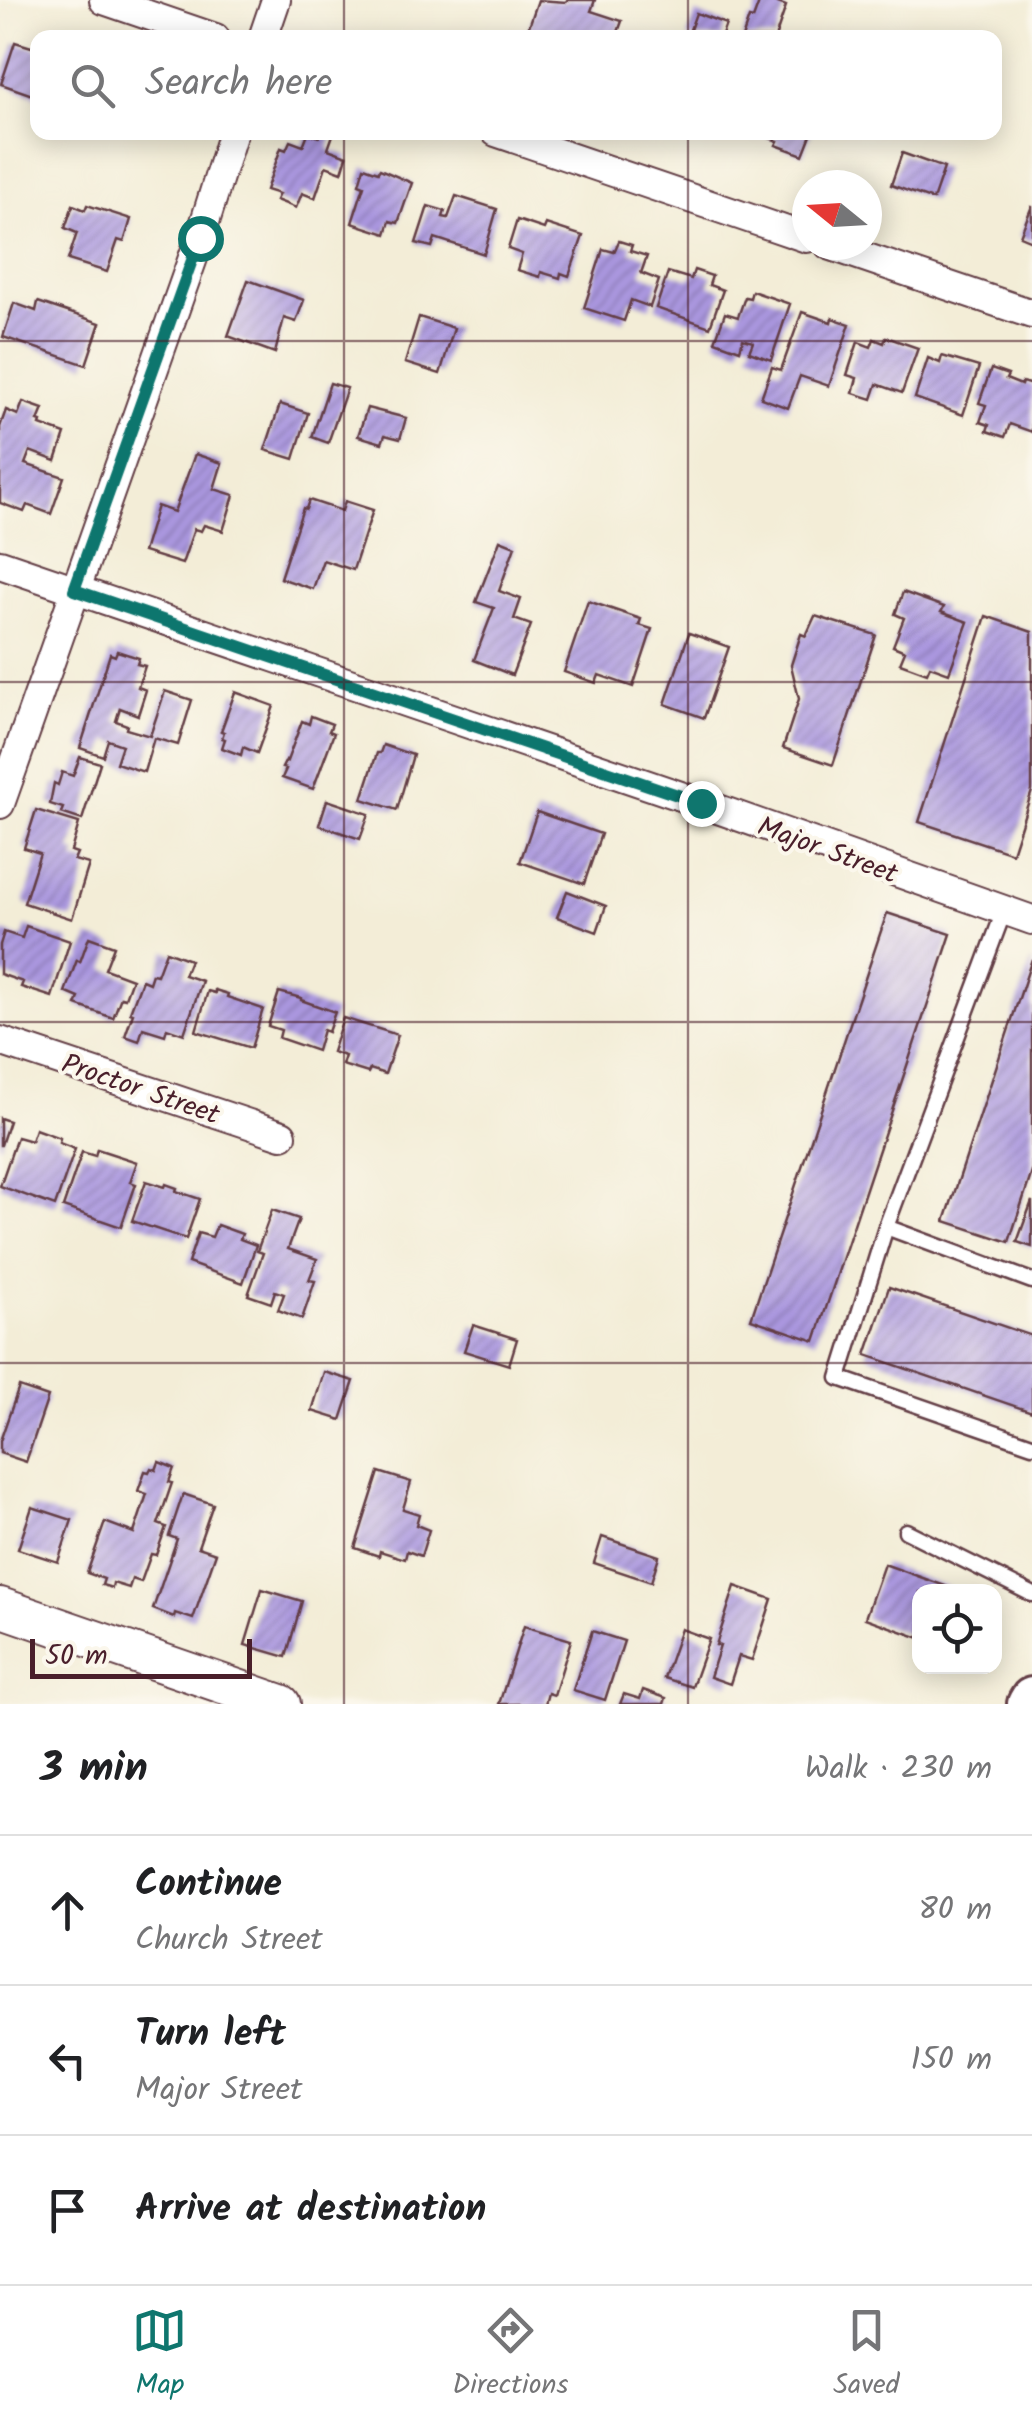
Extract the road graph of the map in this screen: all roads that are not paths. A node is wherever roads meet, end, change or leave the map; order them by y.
1 (104, 0) edge
2 (276, 0) edge
3 (192, 30) edge
4 (267, 30) edge
5 (231, 140) edge
6 (519, 140) edge
7 (792, 233) edge
8 (873, 260) edge
9 (1032, 314) edge
10 (0, 564) edge
11 (74, 590) junction
12 (0, 804) edge
13 (1004, 911) junction
14 (1032, 920) edge
15 (0, 1040) edge
16 (282, 1135) dead end
17 (886, 1226) junction
18 (1032, 1281) edge
19 (1032, 1446) edge
20 (906, 1531) dead end
21 (1032, 1594) edge
22 (0, 1608) edge
23 (280, 1704) edge

1 - 3 street
2 - 4 street
5 - 11 street
6 - 7 street
8 - 9 street
10 - 11 street, Major Street
11 - 12 street
11 - 13 street, Major Street
13 - 14 street, Major Street
13 - 17 lane
15 - 16 street, Proctor Street
17 - 18 lane
17 - 19 lane
20 - 21 lane
22 - 23 street

